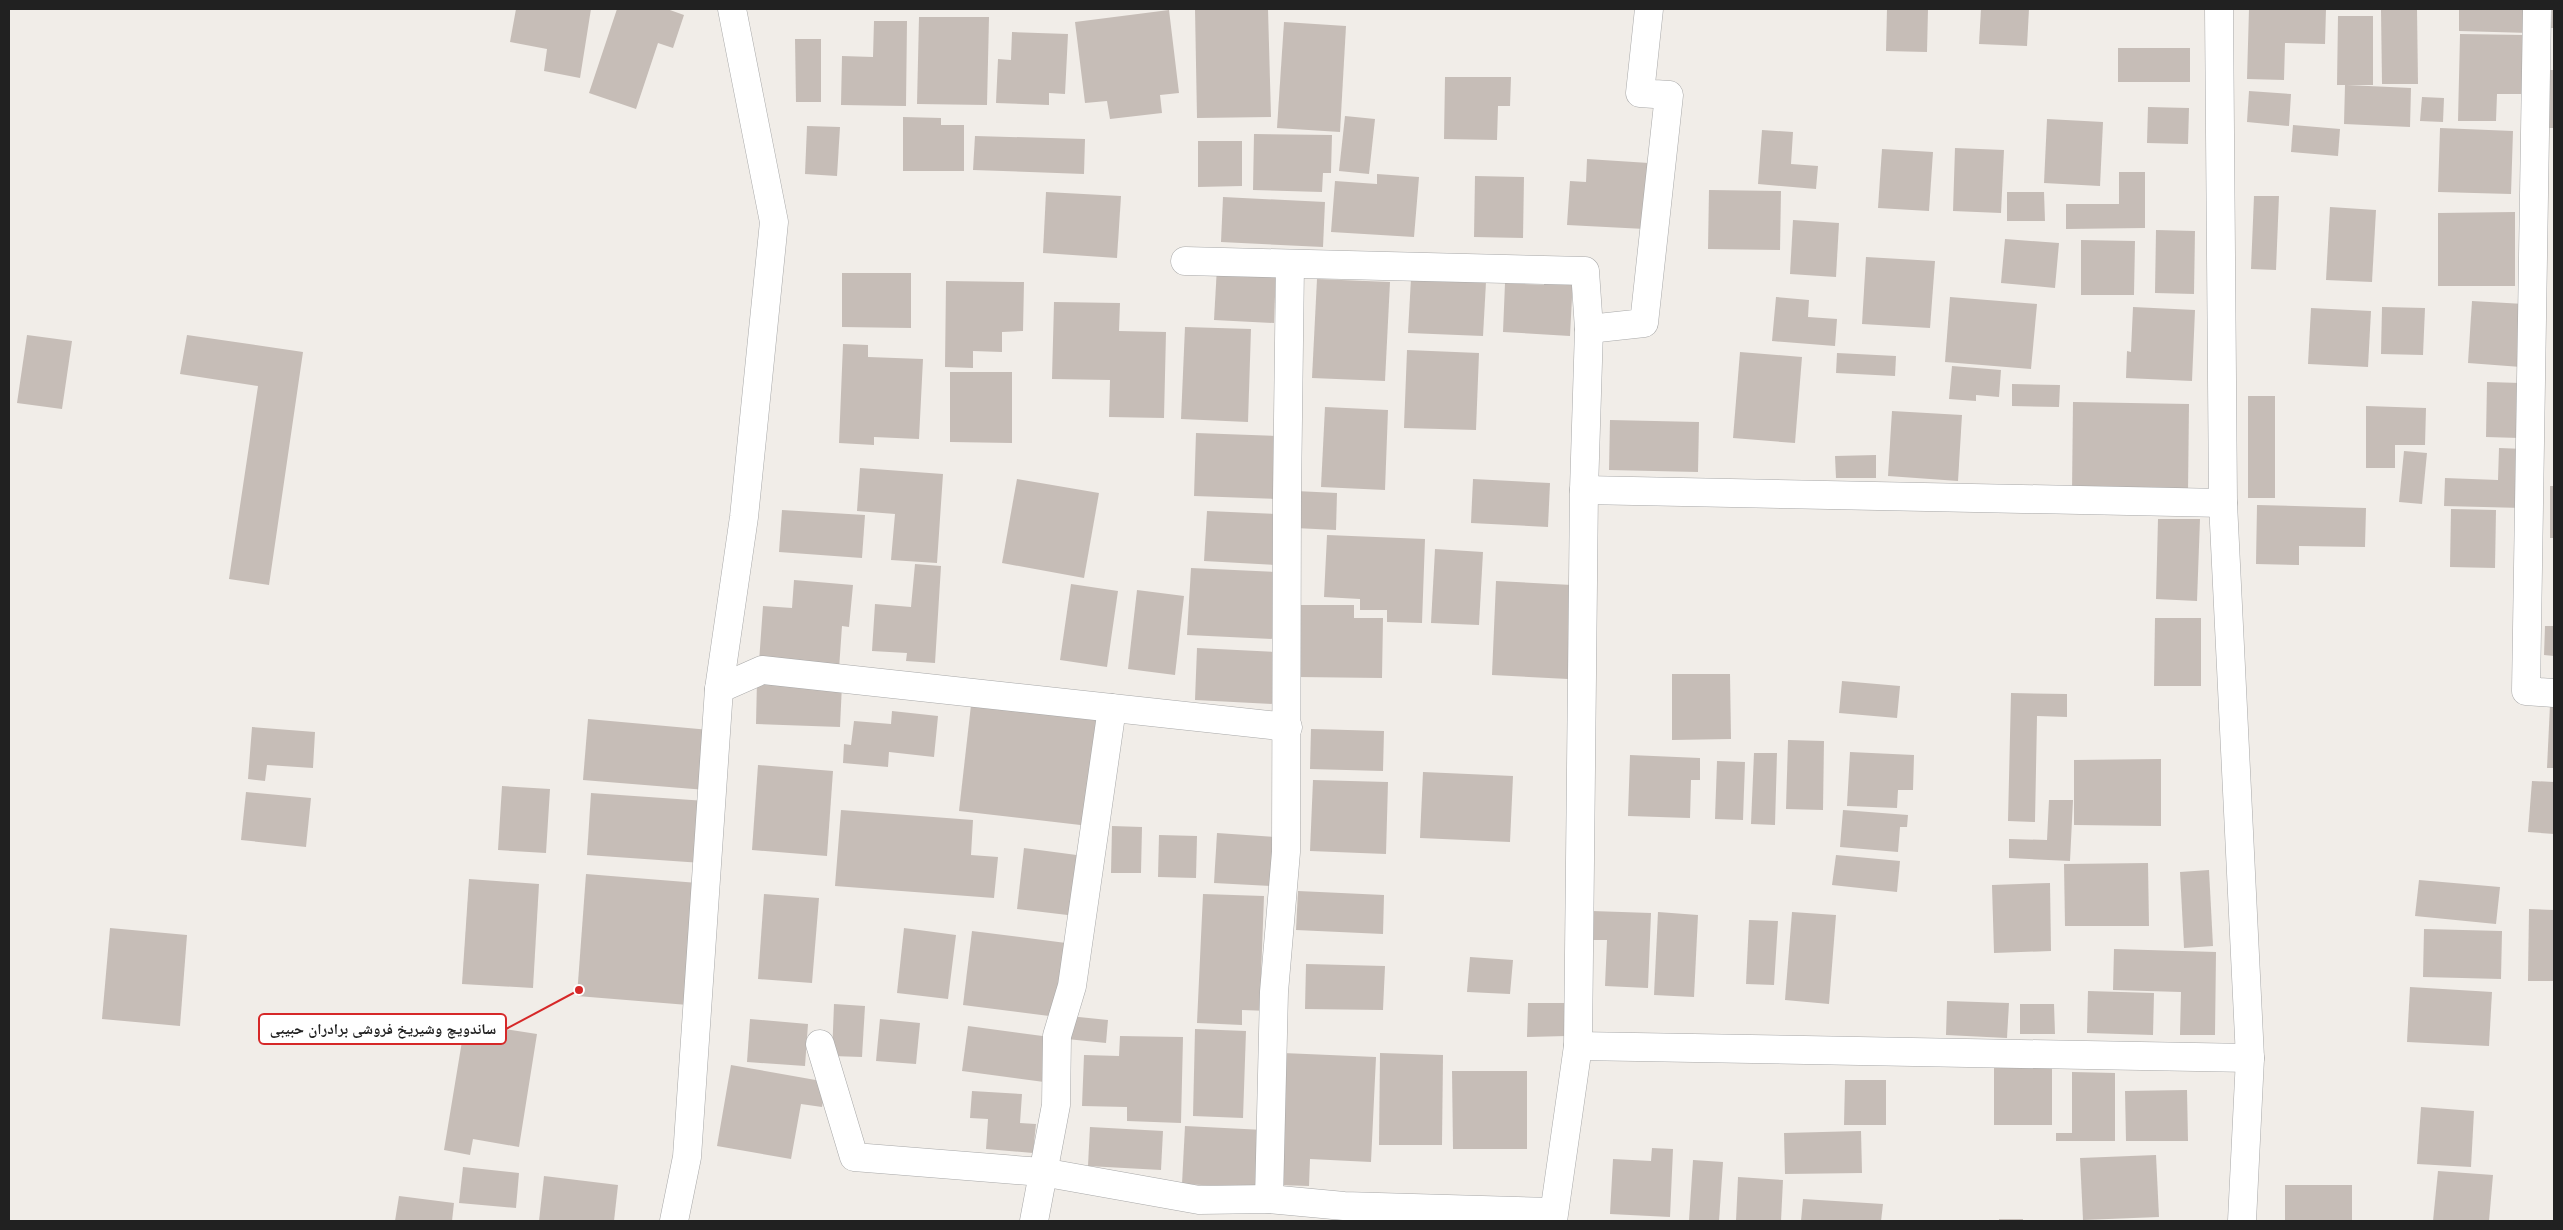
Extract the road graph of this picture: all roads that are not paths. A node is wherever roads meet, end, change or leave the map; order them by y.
1 (732, 9) edge
2 (1649, 9) edge
3 (2219, 9) edge
4 (2536, 9) edge
5 (1186, 261) dead end
6 (1290, 265) junction
7 (1589, 329) junction
8 (1584, 490) junction
9 (2223, 503) junction
10 (719, 689) junction
11 (2554, 693) edge
12 (1112, 708) junction
13 (1288, 727) junction
14 (820, 1044) dead end
15 (1578, 1046) junction
16 (2250, 1058) junction
17 (1042, 1172) junction
18 (1269, 1199) junction
19 (1305, 1212) edge
20 (1553, 1217) edge
21 (674, 1221) edge
22 (1034, 1221) edge
23 (2242, 1221) edge

1 - 10 street
2 - 7 street
3 - 9 street
4 - 11 street
5 - 6 street
6 - 7 street
6 - 13 street
7 - 8 street
8 - 9 street
8 - 15 street
9 - 16 street
10 - 12 street
10 - 21 street
12 - 13 street
12 - 17 street
13 - 18 street
14 - 17 street
15 - 16 street
15 - 20 street
16 - 23 street
17 - 18 street
17 - 22 street
18 - 19 street
19 - 20 street

